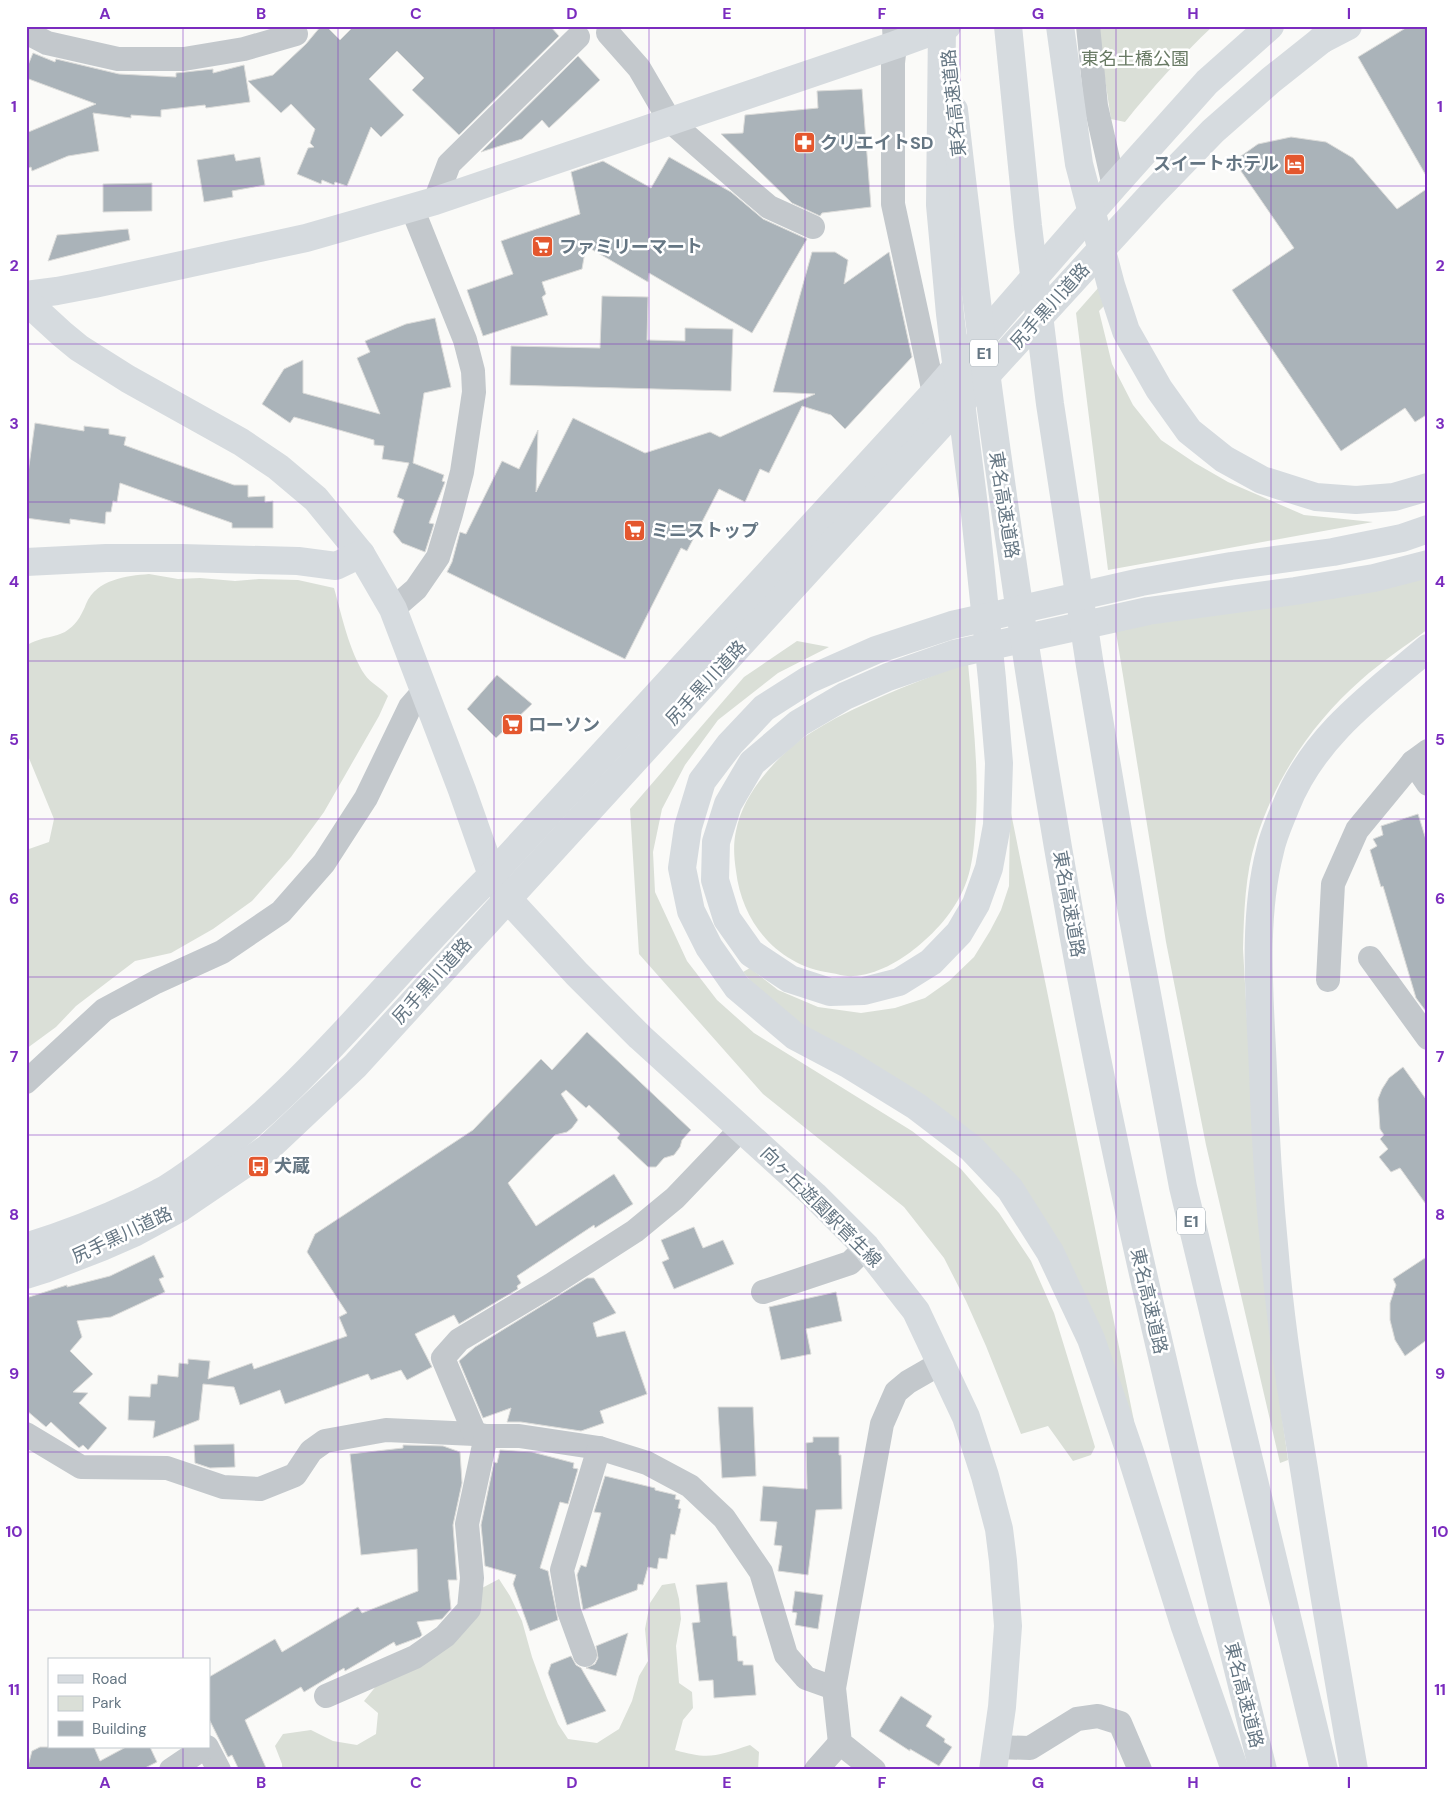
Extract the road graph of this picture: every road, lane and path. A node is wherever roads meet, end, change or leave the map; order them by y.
1 (945, 26) edge
2 (1008, 26) edge
3 (1060, 26) edge
4 (1088, 26) edge
5 (1270, 26) edge
6 (1348, 26) edge
7 (610, 30) edge
8 (26, 32) edge
9 (571, 32) edge
10 (1330, 33) edge
11 (296, 34) dead end
12 (895, 36) edge
13 (670, 121) junction
14 (1114, 186) junction
15 (423, 204) junction
16 (814, 227) dead end
17 (26, 295) edge
18 (26, 301) edge
19 (934, 393) junction
20 (1428, 487) edge
21 (1428, 529) edge
22 (361, 554) junction
23 (26, 562) edge
24 (1428, 564) edge
25 (393, 609) junction
26 (1428, 648) edge
27 (424, 690) junction
28 (1420, 757) edge
29 (1428, 784) edge
30 (492, 876) junction
31 (508, 898) junction
32 (1370, 958) dead end
33 (1328, 980) dead end
34 (1428, 1038) edge
35 (26, 1082) edge
36 (741, 1129) junction
37 (26, 1247) edge
38 (866, 1247) junction
39 (26, 1275) edge
40 (763, 1292) dead end
41 (941, 1363) junction
42 (26, 1434) edge
43 (480, 1435) junction
44 (599, 1448) junction
45 (585, 1655) dead end
46 (834, 1688) junction
47 (326, 1696) dead end
48 (840, 1743) junction
49 (205, 1748) edge
50 (207, 1748) edge
51 (995, 1758) edge
52 (172, 1770) edge
53 (219, 1770) edge
54 (816, 1770) edge
55 (874, 1770) edge
56 (1140, 1770) edge
57 (1235, 1770) edge
58 (1263, 1770) edge
59 (1324, 1770) edge
60 (1354, 1770) edge

1 - 12 main road
1 - 24 main road
1 - 58 main road, 東名高速道路 / E1
2 - 59 main road, E1
3 - 20 main road
4 - 14 street
5 - 14 main road, 尻手黒川道路
6 - 10 main road, 尻手黒川道路
7 - 9 street
7 - 13 street
8 - 11 street
9 - 15 street
10 - 31 main road, 尻手黒川道路
12 - 13 main road
12 - 19 street
13 - 15 main road
13 - 16 street
14 - 19 main road, 尻手黒川道路
15 - 17 main road
15 - 25 street
18 - 22 main road, 向ヶ丘遊園駅菅生線
19 - 30 main road, 尻手黒川道路
21 - 57 main road
22 - 23 main road
22 - 25 main road, 向ヶ丘遊園駅菅生線
25 - 27 main road, 向ヶ丘遊園駅菅生線
26 - 60 main road
27 - 30 main road, 向ヶ丘遊園駅菅生線
27 - 35 street
28 - 29 street
28 - 33 street
30 - 31 main road, 向ヶ丘遊園駅菅生線
30 - 37 main road, 尻手黒川道路
31 - 36 main road, 向ヶ丘遊園駅菅生線
31 - 39 main road, 尻手黒川道路
32 - 34 street
36 - 38 main road, 向ヶ丘遊園駅菅生線
36 - 43 street
38 - 40 street
38 - 41 main road, 向ヶ丘遊園駅菅生線
41 - 46 street
41 - 51 main road, 向ヶ丘遊園駅菅生線
42 - 43 street
43 - 44 street
43 - 47 street
44 - 45 street
44 - 46 street
46 - 48 street
48 - 54 street
48 - 55 street
49 - 52 street
50 - 53 street
51 - 56 street

